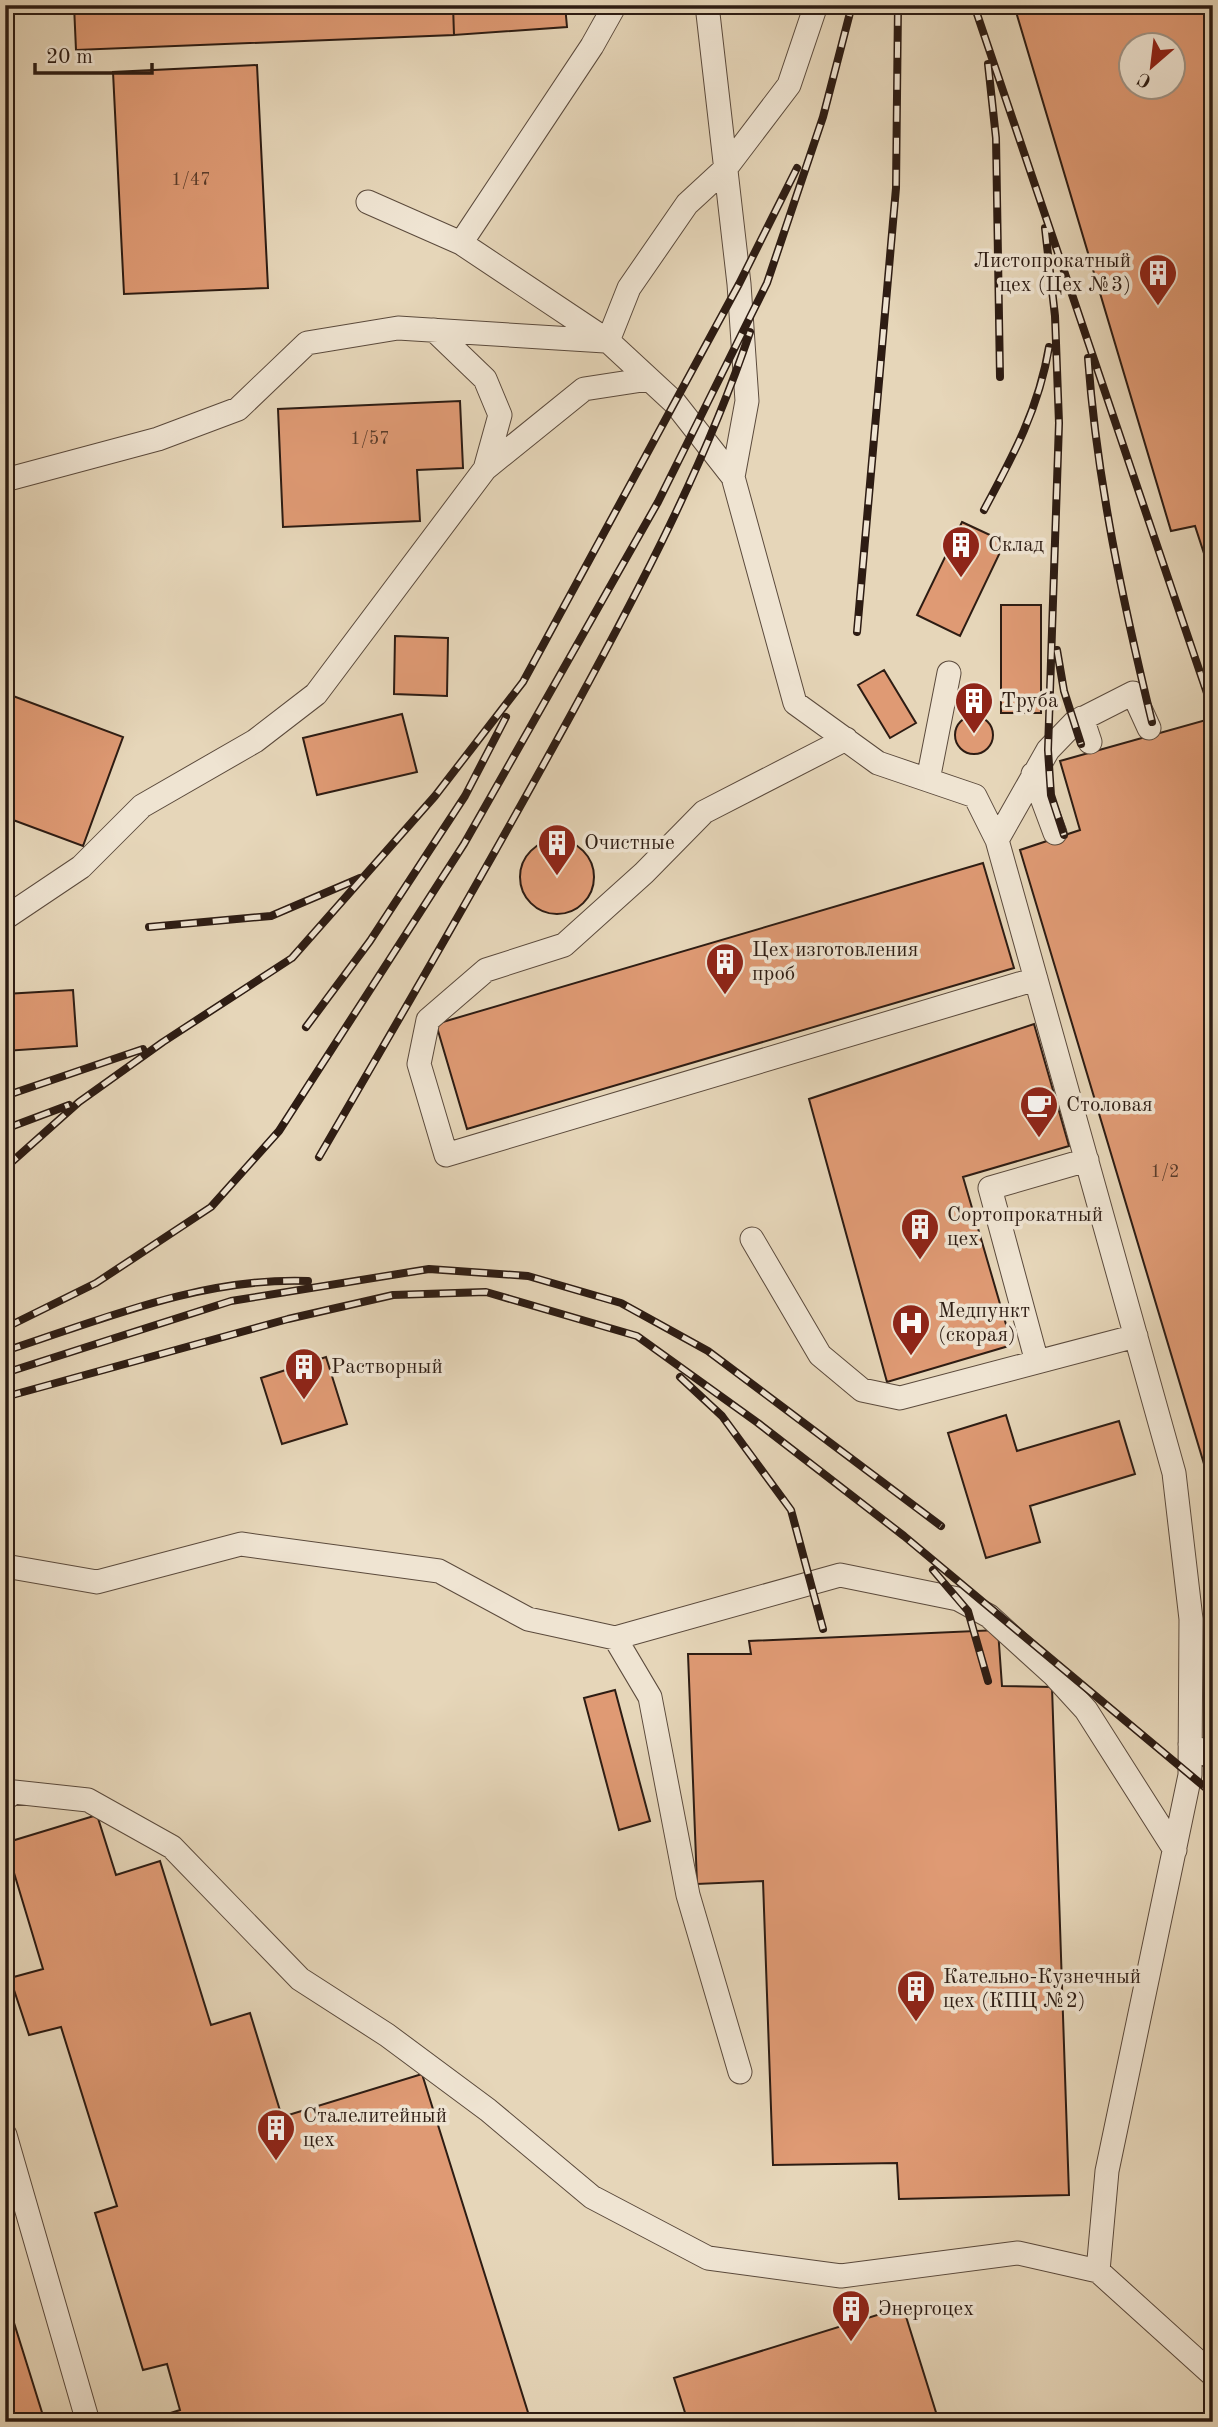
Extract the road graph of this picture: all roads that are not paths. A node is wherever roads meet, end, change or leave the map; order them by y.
1 (615, 5) edge
2 (707, 5) edge
3 (816, 5) edge
4 (726, 168) junction
5 (368, 202) dead end
6 (461, 243) junction
7 (434, 330) junction
8 (608, 341) junction
9 (649, 379) junction
10 (485, 469) junction
11 (733, 477) junction
12 (5, 480) edge
13 (949, 673) dead end
14 (1082, 718) junction
15 (1149, 728) dead end
16 (846, 739) junction
17 (1090, 741) dead end
18 (1033, 774) junction
19 (928, 780) junction
20 (1055, 833) dead end
21 (997, 840) junction
22 (5, 918) edge
23 (1036, 979) junction
24 (1087, 1160) junction
25 (752, 1239) dead end
26 (1136, 1336) junction
27 (1037, 1362) junction
28 (5, 1566) edge
29 (615, 1638) junction
30 (1190, 1744) junction
31 (1213, 1758) edge
32 (5, 1799) edge
33 (1175, 1850) junction
34 (740, 2071) dead end
35 (5, 2135) edge
36 (1098, 2271) junction
37 (1213, 2375) edge
38 (88, 2422) edge

1 - 6 lane
2 - 4 lane
3 - 4 lane
4 - 8 lane
4 - 11 lane
5 - 6 lane
6 - 8 lane
7 - 8 lane
7 - 10 lane
7 - 12 lane
8 - 9 lane
9 - 10 lane
9 - 11 lane
10 - 22 lane
11 - 16 lane
13 - 19 lane
14 - 15 lane
14 - 17 lane
14 - 18 lane
16 - 19 lane
16 - 23 lane
18 - 20 lane
18 - 21 lane
19 - 21 lane
21 - 23 lane
23 - 24 lane
24 - 26 lane
24 - 27 lane
25 - 27 lane
26 - 27 lane
26 - 30 lane
28 - 29 lane
29 - 33 lane
29 - 34 lane
30 - 31 lane
30 - 33 lane
32 - 36 lane
33 - 36 lane
35 - 38 lane
36 - 37 lane

